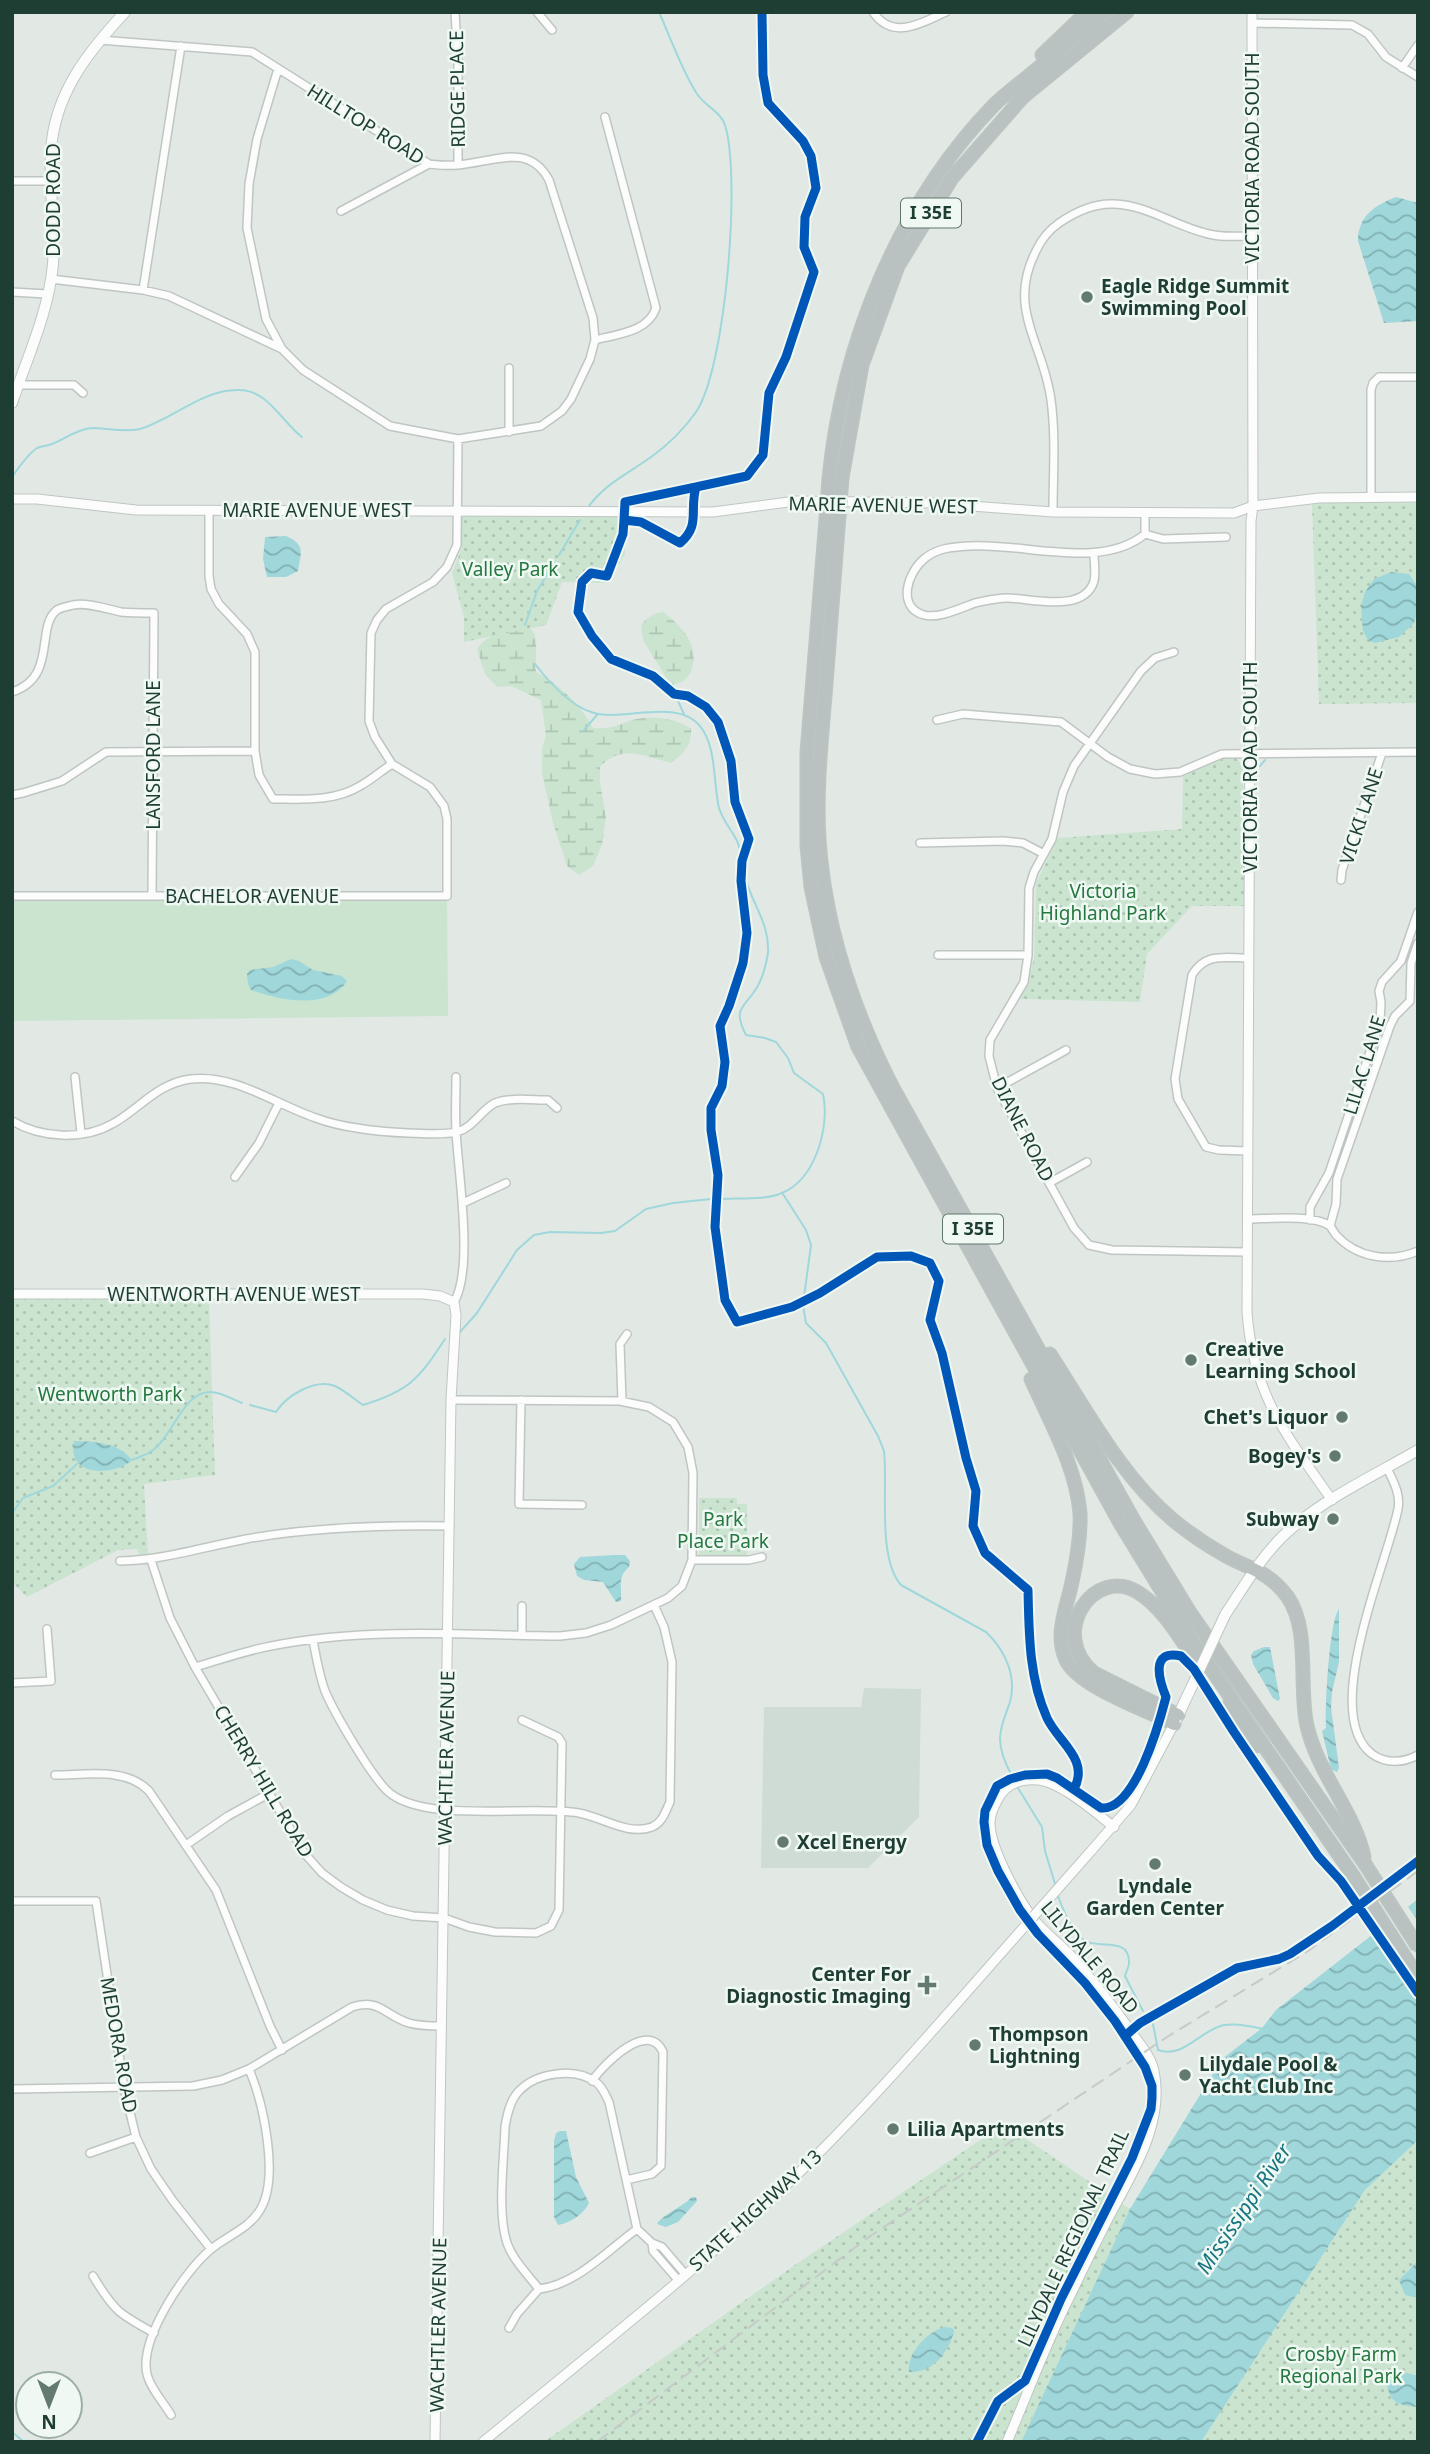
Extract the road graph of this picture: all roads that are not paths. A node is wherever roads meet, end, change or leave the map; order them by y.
1 (125, 12) edge
2 (455, 12) edge
3 (537, 12) edge
4 (873, 12) edge
5 (946, 12) edge
6 (1087, 12) edge
7 (1105, 12) edge
8 (1128, 12) edge
9 (1252, 17) edge
10 (552, 30) dead end
11 (99, 40) junction
12 (1418, 45) edge
13 (181, 46) junction
14 (1402, 68) junction
15 (278, 69) junction
16 (1418, 77) edge
17 (996, 104) junction
18 (605, 117) dead end
19 (429, 164) junction
20 (458, 165) junction
21 (12, 181) edge
22 (51, 181) junction
23 (341, 211) dead end
24 (1252, 236) junction
25 (51, 279) junction
26 (143, 289) junction
27 (12, 292) edge
28 (47, 294) junction
29 (595, 340) junction
30 (282, 349) junction
31 (509, 368) dead end
32 (1418, 377) edge
33 (18, 385) junction
34 (83, 393) dead end
35 (12, 403) edge
36 (509, 432) junction
37 (458, 439) junction
38 (835, 479) junction
39 (1371, 496) junction
40 (1418, 497) edge
41 (12, 499) edge
42 (1253, 506) junction
43 (458, 510) junction
44 (209, 511) junction
45 (1053, 512) junction
46 (1145, 513) junction
47 (1145, 534) junction
48 (1226, 537) dead end
49 (1094, 554) junction
50 (1174, 652) dead end
51 (12, 692) edge
52 (937, 720) dead end
53 (1090, 743) junction
54 (153, 750) junction
55 (255, 751) junction
56 (1250, 752) junction
57 (1418, 752) edge
58 (1382, 753) junction
59 (392, 764) junction
60 (12, 794) edge
61 (920, 843) dead end
62 (1044, 854) junction
63 (1341, 880) dead end
64 (12, 896) edge
65 (152, 896) junction
66 (1418, 912) edge
67 (1418, 943) edge
68 (938, 955) dead end
69 (1028, 955) junction
70 (1249, 958) junction
71 (1066, 1050) dead end
72 (75, 1077) dead end
73 (456, 1077) dead end
74 (997, 1088) junction
75 (279, 1103) junction
76 (557, 1108) dead end
77 (12, 1121) edge
78 (456, 1132) junction
79 (81, 1133) junction
80 (1248, 1151) junction
81 (1087, 1162) dead end
82 (235, 1177) dead end
83 (506, 1183) dead end
84 (1049, 1183) junction
85 (463, 1203) junction
86 (1247, 1219) junction
87 (1310, 1220) junction
88 (1330, 1226) junction
89 (1418, 1251) edge
90 (1247, 1252) junction
91 (1004, 1286) junction
92 (12, 1294) edge
93 (454, 1302) junction
94 (999, 1305) junction
95 (627, 1334) dead end
96 (521, 1400) junction
97 (451, 1401) junction
98 (622, 1401) junction
99 (1418, 1450) edge
100 (1387, 1468) junction
101 (1332, 1500) junction
102 (582, 1505) dead end
103 (450, 1526) junction
104 (762, 1557) dead end
105 (151, 1560) junction
106 (692, 1560) junction
107 (120, 1561) dead end
108 (1255, 1568) junction
109 (654, 1605) junction
110 (522, 1606) dead end
111 (47, 1629) dead end
112 (448, 1635) junction
113 (522, 1635) junction
114 (313, 1640) junction
115 (195, 1667) junction
116 (12, 1683) edge
117 (522, 1720) dead end
118 (1176, 1720) junction
119 (1418, 1755) edge
120 (55, 1775) dead end
121 (270, 1793) junction
122 (445, 1809) junction
123 (561, 1811) junction
124 (1114, 1827) junction
125 (186, 1845) junction
126 (1365, 1864) junction
127 (1348, 1869) junction
128 (12, 1901) edge
129 (444, 1918) junction
130 (1418, 1947) edge
131 (1418, 1977) edge
132 (442, 2026) junction
133 (282, 2050) junction
134 (249, 2069) junction
135 (592, 2081) junction
136 (124, 2088) junction
137 (12, 2089) edge
138 (136, 2137) junction
139 (90, 2153) dead end
140 (626, 2180) junction
141 (637, 2228) junction
142 (211, 2249) junction
143 (93, 2276) dead end
144 (681, 2277) junction
145 (539, 2288) junction
146 (509, 2328) dead end
147 (154, 2333) junction
148 (171, 2415) dead end
149 (435, 2442) edge
150 (483, 2442) edge
151 (1007, 2442) edge

1 - 11 main road, DODD ROAD
2 - 20 street, RIDGE PLACE
3 - 10 street
4 - 5 street
6 - 17 highway
7 - 17 highway, I 35E
8 - 38 highway, I 35E
9 - 14 street
9 - 24 street, VICTORIA ROAD SOUTH
11 - 13 street, HILLTOP ROAD
11 - 22 main road, DODD ROAD
12 - 14 street
13 - 15 street, HILLTOP ROAD
13 - 26 street
14 - 16 street
15 - 19 street, HILLTOP ROAD
15 - 30 street
17 - 38 highway, I 35E
18 - 29 street
19 - 20 street, HILLTOP ROAD
19 - 23 street
20 - 29 street, HILLTOP ROAD
21 - 22 street
22 - 25 main road, DODD ROAD
24 - 42 street, VICTORIA ROAD SOUTH
24 - 45 street
25 - 26 street
25 - 28 main road, DODD ROAD
26 - 30 street
27 - 28 street
28 - 33 main road, DODD ROAD
29 - 36 street
30 - 37 street
31 - 36 street
32 - 39 street
33 - 34 street
33 - 35 main road, DODD ROAD
36 - 37 street
37 - 43 street
38 - 91 highway, I 35E, bridge
38 - 94 highway, I 35E, bridge
39 - 40 street, MARIE AVENUE WEST
39 - 42 street, MARIE AVENUE WEST
41 - 44 street, MARIE AVENUE WEST
42 - 46 street, MARIE AVENUE WEST
42 - 56 street, VICTORIA ROAD SOUTH
43 - 44 street, MARIE AVENUE WEST
43 - 45 street, MARIE AVENUE WEST
43 - 59 street
44 - 55 street
45 - 46 street, MARIE AVENUE WEST
46 - 47 street
47 - 48 street
47 - 49 street
49 - 49 street
50 - 53 street, DIANE ROAD
51 - 54 street, LANSFORD LANE
52 - 53 street
53 - 56 street
53 - 62 street, DIANE ROAD
54 - 55 street
54 - 60 street
54 - 65 street, LANSFORD LANE
55 - 59 street
56 - 58 street
56 - 70 street, VICTORIA ROAD SOUTH
57 - 58 street
58 - 63 street, VICKI LANE
59 - 65 street, BACHELOR AVENUE
61 - 62 street
62 - 69 street, DIANE ROAD
64 - 65 street, BACHELOR AVENUE
66 - 87 street, LILAC LANE
67 - 88 street, LILAC LANE
68 - 69 street
69 - 74 street, DIANE ROAD
70 - 80 street, VICTORIA ROAD SOUTH
70 - 80 street
71 - 74 street
72 - 79 street
73 - 78 street, WACHTLER AVENUE
74 - 84 street, DIANE ROAD
75 - 78 street
75 - 79 street
75 - 82 street
76 - 78 street
77 - 79 street
78 - 85 street, WACHTLER AVENUE
80 - 86 street, VICTORIA ROAD SOUTH
81 - 84 street
83 - 85 street
84 - 90 street, DIANE ROAD
85 - 93 street, WACHTLER AVENUE
86 - 87 street
86 - 90 street, VICTORIA ROAD SOUTH
87 - 88 street
88 - 89 street
90 - 101 street, VICTORIA ROAD SOUTH
91 - 108 highway
91 - 126 highway, I 35E
92 - 93 street, WENTWORTH AVENUE WEST
93 - 97 street, WACHTLER AVENUE
94 - 118 highway
94 - 127 highway, I 35E
95 - 98 street
96 - 97 street
96 - 98 street
96 - 102 street
97 - 103 street, WACHTLER AVENUE
98 - 106 street
99 - 100 main road
100 - 101 main road
100 - 119 street
101 - 108 main road
103 - 105 street
103 - 112 street, WACHTLER AVENUE
104 - 106 street
105 - 107 street
105 - 115 street, CHERRY HILL ROAD
106 - 109 street
108 - 118 main road, bridge
108 - 126 highway
109 - 113 street
109 - 123 street
110 - 113 street
111 - 116 street
112 - 113 street
112 - 114 street
112 - 122 street, WACHTLER AVENUE
114 - 115 street
114 - 122 street
115 - 121 street, CHERRY HILL ROAD
117 - 123 street, CHERRY HILL ROAD
118 - 124 street, STATE HIGHWAY 13
118 - 127 highway
120 - 125 street
121 - 125 street
121 - 129 street, CHERRY HILL ROAD
122 - 123 street
122 - 129 street, WACHTLER AVENUE
123 - 129 street, CHERRY HILL ROAD
124 - 144 street, STATE HIGHWAY 13, bridge
124 - 151 street, LILYDALE ROAD
125 - 133 street
126 - 130 highway, I 35E, bridge
127 - 131 highway, I 35E, bridge
128 - 136 street, MEDORA ROAD
129 - 132 street, WACHTLER AVENUE
132 - 133 street
132 - 149 street, WACHTLER AVENUE
133 - 134 street
134 - 136 street
134 - 142 street
135 - 140 street
135 - 140 street
135 - 145 street
136 - 137 street
136 - 138 street, MEDORA ROAD
138 - 139 street
138 - 142 street, MEDORA ROAD
140 - 141 street
141 - 144 street
141 - 145 street
142 - 147 street
143 - 147 street
144 - 150 street, STATE HIGHWAY 13
145 - 146 street
147 - 148 street

